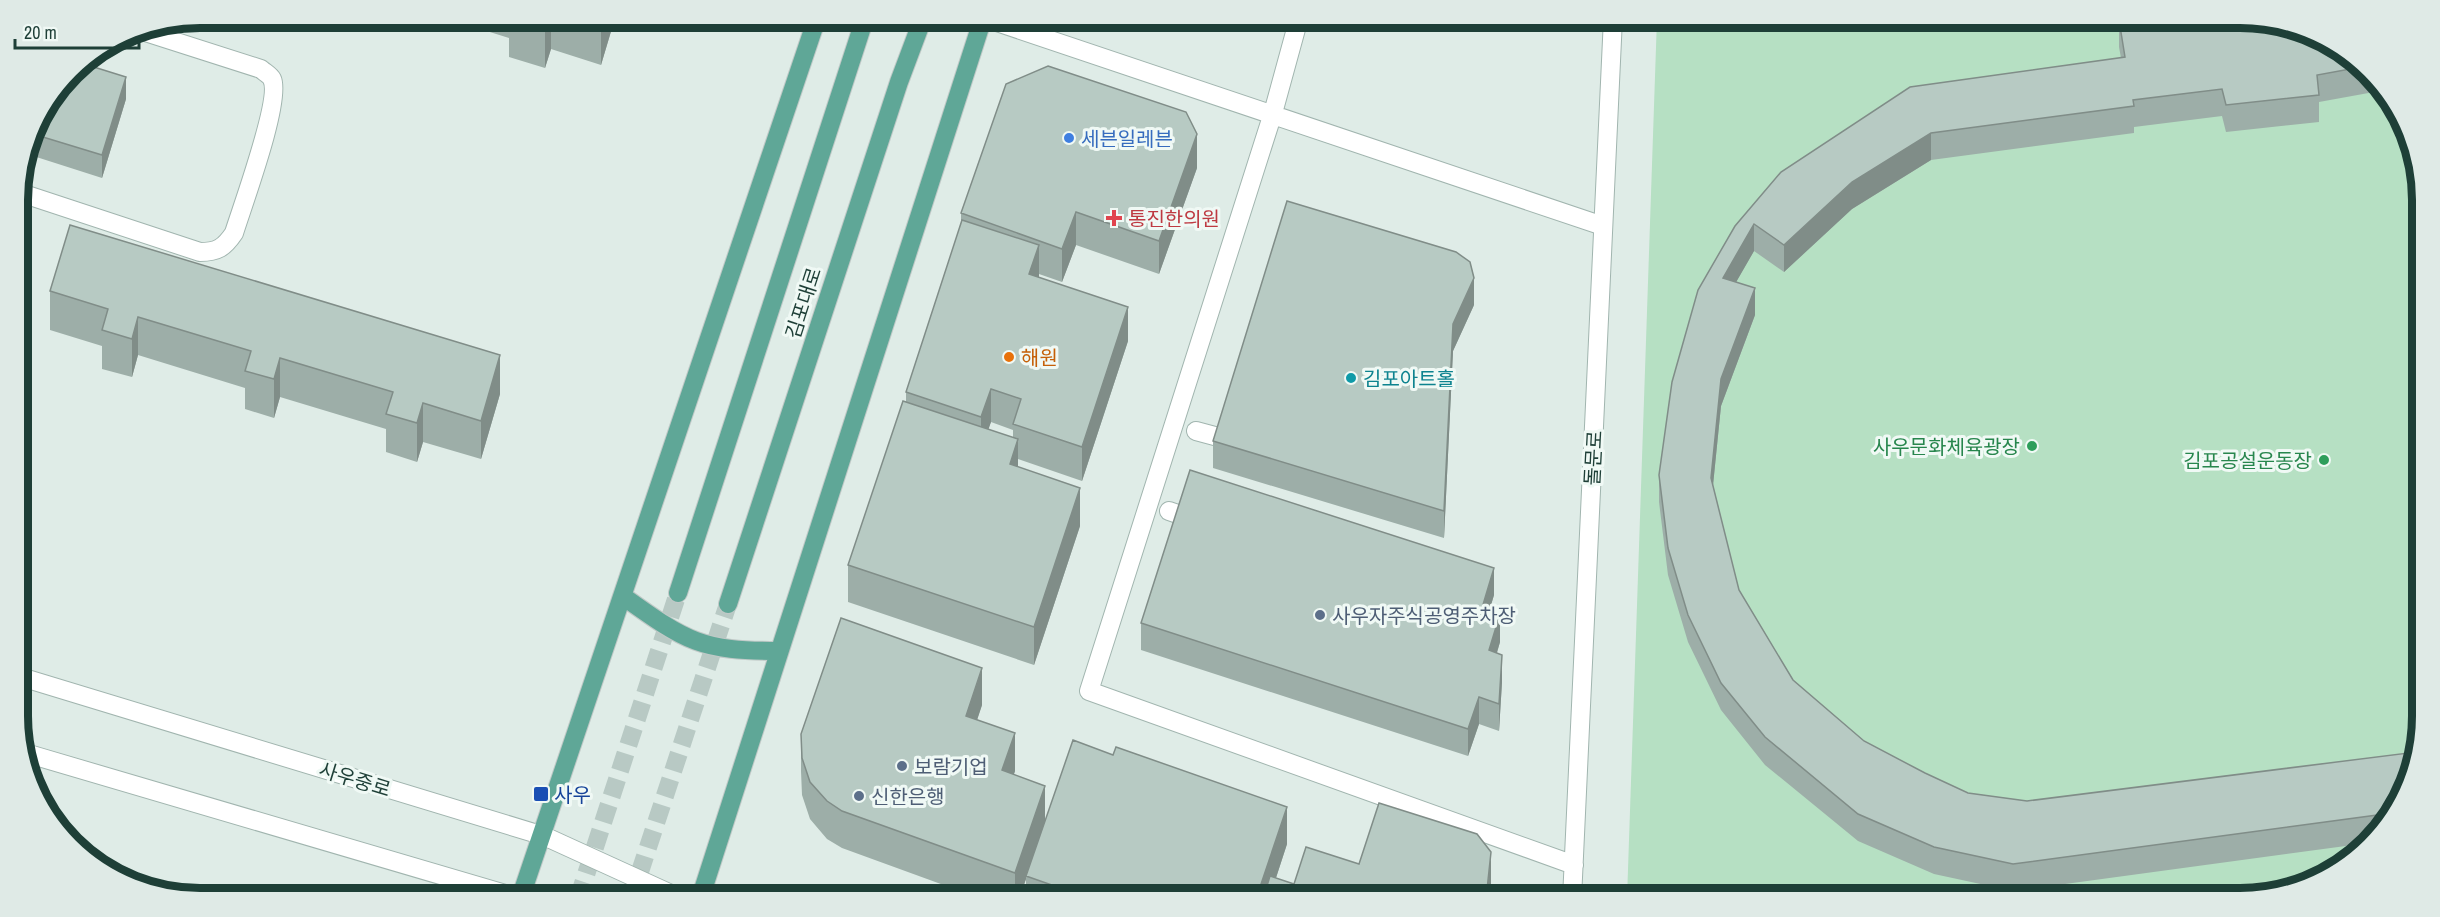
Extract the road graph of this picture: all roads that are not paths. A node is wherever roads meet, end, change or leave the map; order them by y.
1 (814, 28) edge
2 (862, 28) edge
3 (919, 28) edge
4 (981, 28) edge
5 (1014, 28) edge
6 (1296, 28) edge
7 (1613, 28) edge
8 (154, 35) edge
9 (1273, 113) junction
10 (29, 196) edge
11 (1603, 226) junction
12 (1196, 431) dead end
13 (1252, 447) edge
14 (1169, 511) dead end
15 (1218, 528) edge
16 (678, 593) tunnel mouth
17 (624, 597) junction
18 (728, 604) tunnel mouth
19 (779, 651) junction
20 (28, 678) edge
21 (34, 756) edge
22 (544, 836) junction
23 (1574, 865) junction
24 (484, 888) edge
25 (525, 888) edge
26 (658, 888) edge
27 (704, 888) edge
28 (1573, 888) edge

1 - 17 main road
2 - 16 main road, 김포대로
3 - 18 main road, 김포대로
4 - 19 main road
5 - 9 street
6 - 9 street
7 - 11 street, 돌문로
8 - 10 street
9 - 11 street
9 - 23 street
11 - 23 street, 돌문로
12 - 13 street
14 - 15 street
17 - 19 main road
17 - 22 main road
19 - 27 main road
20 - 22 street, 사우중로
21 - 24 street
22 - 25 main road
22 - 26 street, 사우중로
23 - 28 street, 돌문로

